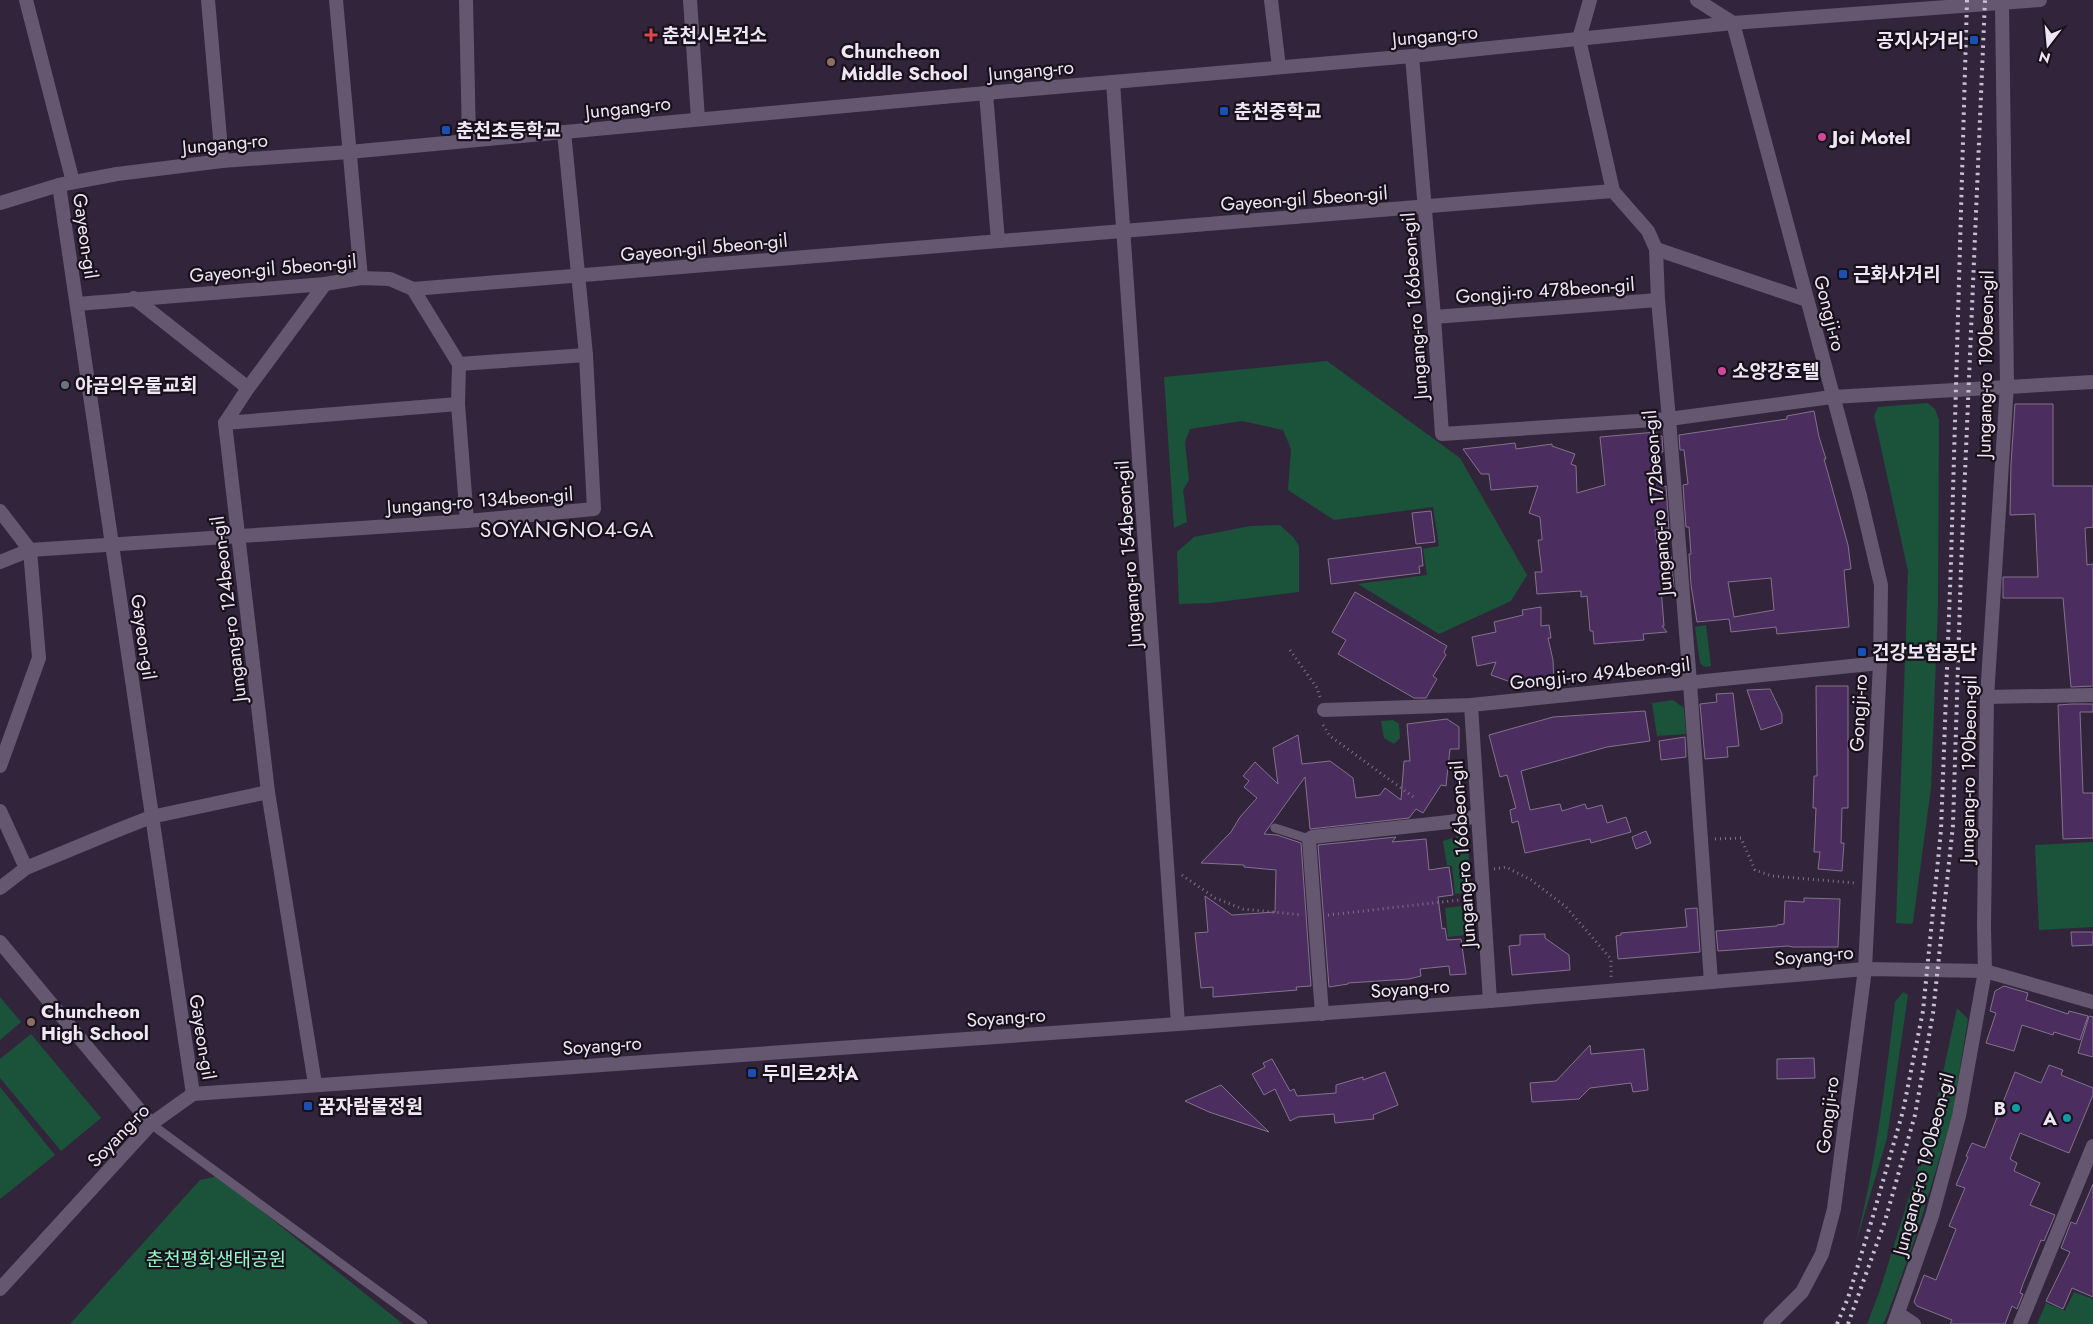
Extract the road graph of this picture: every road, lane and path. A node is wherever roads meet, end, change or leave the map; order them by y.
1 (26, 0) edge
2 (208, 0) edge
3 (336, 0) edge
4 (466, 0) edge
5 (690, 0) edge
6 (1272, 0) edge
7 (1590, 0) edge
8 (1697, 0) edge
9 (2040, 0) edge
10 (2002, 3) junction
11 (1916, 5) edge
12 (1733, 23) junction
13 (1579, 39) junction
14 (1412, 56) junction
15 (1279, 67) junction
16 (1114, 82) junction
17 (986, 93) junction
18 (698, 119) junction
19 (564, 132) junction
20 (469, 140) junction
21 (349, 152) junction
22 (222, 161) junction
23 (73, 182) junction
24 (59, 185) junction
25 (1612, 191) junction
26 (0, 203) edge
27 (1425, 207) junction
28 (1125, 230) junction
29 (998, 241) junction
30 (1656, 249) junction
31 (579, 276) junction
32 (361, 278) junction
33 (325, 284) junction
34 (413, 289) junction
35 (134, 298) junction
36 (1658, 300) junction
37 (1807, 300) junction
38 (76, 304) junction
39 (1434, 317) junction
40 (586, 355) junction
41 (459, 364) junction
42 (2093, 382) edge
43 (2007, 385) junction
44 (248, 388) junction
45 (1832, 397) junction
46 (458, 404) junction
47 (1669, 419) junction
48 (225, 423) junction
49 (0, 512) edge
50 (466, 521) junction
51 (239, 535) junction
52 (111, 544) junction
53 (30, 550) junction
54 (0, 562) edge
55 (1290, 650) dead end
56 (1880, 663) junction
57 (1690, 683) junction
58 (2093, 695) edge
59 (1987, 697) junction
60 (1471, 705) junction
61 (1324, 710) junction
62 (0, 766) edge
63 (268, 792) junction
64 (1416, 799) dead end
65 (0, 811) edge
66 (1478, 816) junction
67 (152, 818) junction
68 (1275, 828) dead end
69 (1309, 839) junction
70 (1701, 840) junction
71 (26, 868) junction
72 (1482, 871) junction
73 (1869, 885) junction
74 (0, 888) edge
75 (0, 942) edge
76 (1865, 969) junction
77 (1985, 971) junction
78 (1711, 982) junction
79 (1611, 990) junction
80 (1490, 1001) junction
81 (2093, 1002) edge
82 (1322, 1014) junction
83 (1178, 1024) junction
84 (315, 1084) junction
85 (193, 1094) junction
86 (151, 1124) junction
87 (2093, 1146) edge
88 (0, 1289) edge
89 (1896, 1319) edge
90 (423, 1324) edge
91 (1770, 1324) edge
92 (1914, 1324) edge
93 (2020, 1324) edge

1 - 23 street
2 - 22 street
3 - 21 street
4 - 20 street
5 - 18 street
6 - 15 street
7 - 13 street
8 - 12 street
9 - 10 street, Jungang-ro
10 - 11 street, Jungang-ro
10 - 43 street, Jungang-ro 190beon-gil
11 - 12 street, Jungang-ro
12 - 13 street, Jungang-ro
12 - 37 street, Gongji-ro
13 - 14 street, Jungang-ro
13 - 25 street, Jungang-ro 172beon-gil
14 - 15 street, Jungang-ro
14 - 27 street, Jungang-ro 166beon-gil
15 - 16 street, Jungang-ro
16 - 17 street, Jungang-ro
16 - 28 street, Jungang-ro 154beon-gil
17 - 18 street, Jungang-ro
17 - 29 street
18 - 19 street, Jungang-ro
19 - 20 street, Jungang-ro
19 - 31 street, Jungang-ro 134beon-gil
20 - 21 street, Jungang-ro
21 - 22 street, Jungang-ro
21 - 32 street
22 - 23 street, Jungang-ro
23 - 24 street, Jungang-ro
24 - 26 street, Jungang-ro
24 - 38 street, Gayeon-gil
25 - 27 street, Gayeon-gil 5beon-gil
25 - 30 street, Jungang-ro 172beon-gil
27 - 28 street, Gayeon-gil 5beon-gil
27 - 39 street, Jungang-ro 166beon-gil
28 - 29 street, Gayeon-gil 5beon-gil
28 - 83 street, Jungang-ro 154beon-gil
29 - 31 street, Gayeon-gil 5beon-gil
30 - 36 street, Jungang-ro 172beon-gil
30 - 37 street
31 - 34 street, Gayeon-gil 5beon-gil
31 - 40 street, Jungang-ro 134beon-gil
32 - 33 street, Gayeon-gil 5beon-gil
32 - 34 street, Gayeon-gil 5beon-gil
33 - 35 street, Gayeon-gil 5beon-gil
33 - 44 street
34 - 41 street
35 - 38 street, Gayeon-gil 5beon-gil
35 - 44 street
36 - 39 street, Gongji-ro 478beon-gil
36 - 47 street, Jungang-ro 172beon-gil
37 - 45 street, Gongji-ro
38 - 52 street, Gayeon-gil
39 - 47 street, Jungang-ro 166beon-gil
40 - 41 street
40 - 50 street, Jungang-ro 134beon-gil
41 - 46 street
42 - 43 street
43 - 45 street
43 - 59 street, Jungang-ro 190beon-gil
44 - 48 street
45 - 47 street
45 - 56 street, Gongji-ro
46 - 48 street
46 - 50 street
47 - 57 street, Jungang-ro 172beon-gil
48 - 51 street, Jungang-ro 124beon-gil
49 - 53 street
50 - 51 street, Jungang-ro 134beon-gil
51 - 52 street, Jungang-ro 134beon-gil
51 - 63 street, Jungang-ro 124beon-gil
52 - 53 street, Jungang-ro 134beon-gil
52 - 67 street, Gayeon-gil
53 - 54 street, Jungang-ro 134beon-gil
53 - 62 street
55 - 61 path
56 - 57 street, Gongji-ro 494beon-gil
56 - 73 street, Gongji-ro
57 - 60 street, Gongji-ro 494beon-gil
57 - 70 street, Jungang-ro 172beon-gil
58 - 59 street
59 - 77 street, Jungang-ro 190beon-gil
60 - 61 street, Gongji-ro 494beon-gil
60 - 66 street, Jungang-ro 166beon-gil
61 - 64 path
63 - 67 street
63 - 84 street, Jungang-ro 124beon-gil
65 - 71 street
66 - 69 street
66 - 72 street, Jungang-ro 166beon-gil
67 - 71 street
67 - 85 street, Gayeon-gil
68 - 69 lane
69 - 82 street
70 - 73 path
70 - 78 street, Jungang-ro 172beon-gil
71 - 74 street
72 - 79 path
72 - 80 street, Jungang-ro 166beon-gil
73 - 76 street, Gongji-ro
75 - 86 street
76 - 77 street, Soyang-ro
76 - 78 street, Soyang-ro
76 - 91 street, Gongji-ro
77 - 81 street, Soyang-ro
77 - 89 street, Jungang-ro 190beon-gil
78 - 79 street, Soyang-ro
79 - 80 street, Soyang-ro
80 - 82 street, Soyang-ro
82 - 83 street, Soyang-ro
83 - 84 street, Soyang-ro
84 - 85 street, Soyang-ro
85 - 86 street, Soyang-ro
86 - 88 street, Soyang-ro
86 - 90 lane
87 - 93 street
89 - 92 street, Jungang-ro 190beon-gil

